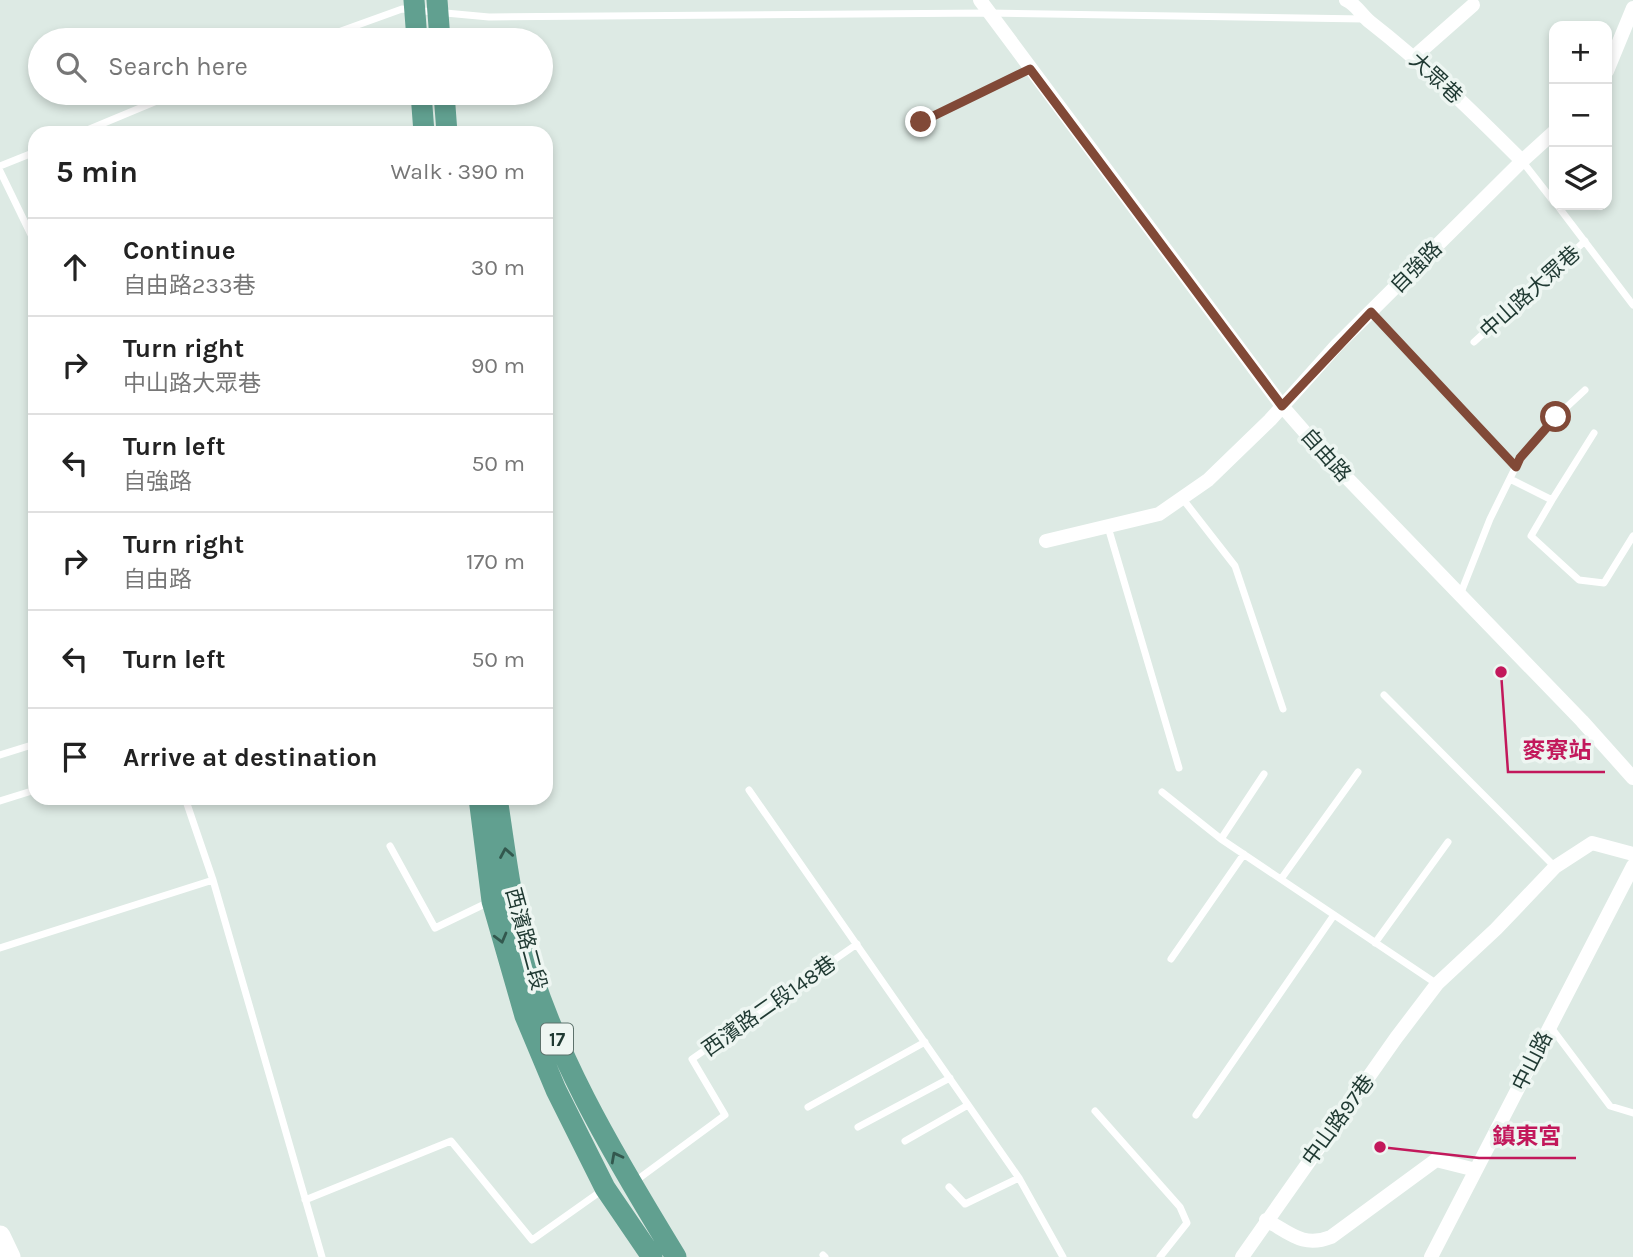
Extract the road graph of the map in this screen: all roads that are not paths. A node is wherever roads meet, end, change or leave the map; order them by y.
1 (1346, 0) edge
2 (415, 5) edge
3 (1473, 5) dead end
4 (437, 6) edge
5 (984, 6) edge
6 (1633, 8) edge
7 (1365, 19) junction
8 (1630, 27) edge
9 (349, 28) edge
10 (416, 28) edge
11 (439, 28) edge
12 (1414, 57) junction
13 (1612, 61) edge
14 (1030, 69) junction
15 (147, 105) edge
16 (422, 105) edge
17 (445, 105) edge
18 (921, 122) dead end
19 (97, 126) edge
20 (423, 126) edge
21 (446, 126) edge
22 (1549, 137) edge
23 (28, 155) edge
24 (1522, 161) junction
25 (0, 169) edge
26 (1549, 195) edge
27 (1561, 210) edge
28 (28, 228) edge
29 (1585, 241) junction
30 (1633, 305) edge
31 (1371, 312) junction
32 (1474, 342) dead end
33 (1586, 390) dead end
34 (1282, 406) junction
35 (1594, 433) dead end
36 (1516, 467) junction
37 (1510, 480) junction
38 (1182, 498) junction
39 (1552, 500) junction
40 (1107, 526) junction
41 (1633, 536) edge
42 (1046, 541) dead end
43 (1460, 596) junction
44 (1384, 695) dead end
45 (1283, 709) dead end
46 (28, 746) edge
47 (0, 755) edge
48 (1179, 768) dead end
49 (1359, 772) dead end
50 (1264, 774) dead end
51 (1633, 778) edge
52 (749, 790) dead end
53 (28, 792) edge
54 (1162, 792) dead end
55 (0, 801) edge
56 (186, 805) edge
57 (480, 805) edge
58 (498, 805) edge
59 (1221, 839) junction
60 (1448, 842) dead end
61 (390, 846) dead end
62 (1244, 854) junction
63 (1633, 854) edge
64 (1555, 867) junction
65 (1631, 875) edge
66 (1281, 879) junction
67 (213, 880) junction
68 (492, 901) junction
69 (1334, 915) junction
70 (1375, 943) junction
71 (857, 944) junction
72 (0, 948) edge
73 (1171, 960) dead end
74 (1437, 984) junction
75 (1550, 1026) junction
76 (925, 1042) junction
77 (950, 1078) junction
78 (968, 1105) junction
79 (808, 1107) dead end
80 (1095, 1111) dead end
81 (1633, 1113) edge
82 (1196, 1115) dead end
83 (858, 1127) dead end
84 (905, 1141) dead end
85 (1476, 1170) junction
86 (1019, 1178) junction
87 (631, 1185) junction
88 (949, 1186) dead end
89 (605, 1188) junction
90 (305, 1200) junction
91 (1266, 1220) junction
92 (0, 1236) edge
93 (10, 1257) edge
94 (322, 1257) edge
95 (652, 1257) edge
96 (676, 1257) edge
97 (1063, 1257) edge
98 (1160, 1257) edge
99 (1242, 1257) edge
100 (1431, 1257) edge

1 - 7 street, 大眾巷
2 - 4 lane
2 - 9 lane
2 - 10 main road
3 - 12 street
4 - 5 lane
4 - 11 main road
5 - 7 lane
5 - 14 street, 自由路
6 - 8 street
7 - 12 street, 大眾巷
8 - 13 street
12 - 24 street, 大眾巷
14 - 18 lane
14 - 34 street, 自由路
15 - 19 lane
16 - 20 main road
17 - 21 main road
22 - 24 street, 自強路
23 - 25 lane
24 - 26 lane, 中山路大眾巷
24 - 31 street, 自強路
25 - 28 lane
27 - 29 lane, 中山路大眾巷
29 - 30 lane, 中山路大眾巷
29 - 32 lane, 中山路大眾巷
31 - 34 street, 自強路
31 - 36 lane
33 - 36 lane
34 - 38 street, 自強路
34 - 43 street, 自由路
35 - 39 lane
36 - 37 lane
37 - 39 lane
37 - 43 lane
38 - 40 street, 自強路
38 - 45 lane
39 - 41 lane
40 - 42 street, 自強路
40 - 48 lane
43 - 51 street, 自由路
44 - 64 lane
46 - 47 lane
49 - 66 lane
50 - 59 lane
52 - 71 lane, 西濱路二段148巷
53 - 55 lane
54 - 59 lane
56 - 67 lane
57 - 68 main road, 西濱路二段 / 17
87 -> 58 main road, 西濱路二段 / 17
59 - 62 lane
60 - 70 lane
61 - 68 lane
62 - 66 lane
62 - 73 lane
63 - 64 street, 中山路97巷
64 - 74 street, 中山路97巷
65 - 75 street, 中山路
66 - 69 lane
67 - 72 lane
67 - 90 lane
68 -> 89 main road, 西濱路二段 / 17
69 - 70 lane
69 - 82 lane
70 - 74 lane
71 - 76 lane, 西濱路二段148巷
71 - 87 lane, 西濱路二段148巷
74 - 91 street, 中山路97巷
75 - 81 lane
75 - 85 street, 中山路
76 - 77 lane, 西濱路二段148巷
76 - 79 lane
77 - 78 lane, 西濱路二段148巷
77 - 83 lane
78 - 84 lane
78 - 86 lane, 西濱路二段148巷
80 - 98 lane
85 - 91 street
85 - 100 street, 中山路
86 - 88 lane
86 - 97 lane, 西濱路二段148巷
87 - 96 main road, 西濱路二段 / 17
89 - 90 lane
89 - 95 main road, 西濱路二段 / 17
90 - 94 lane
91 - 99 street, 中山路97巷
92 - 93 main road

